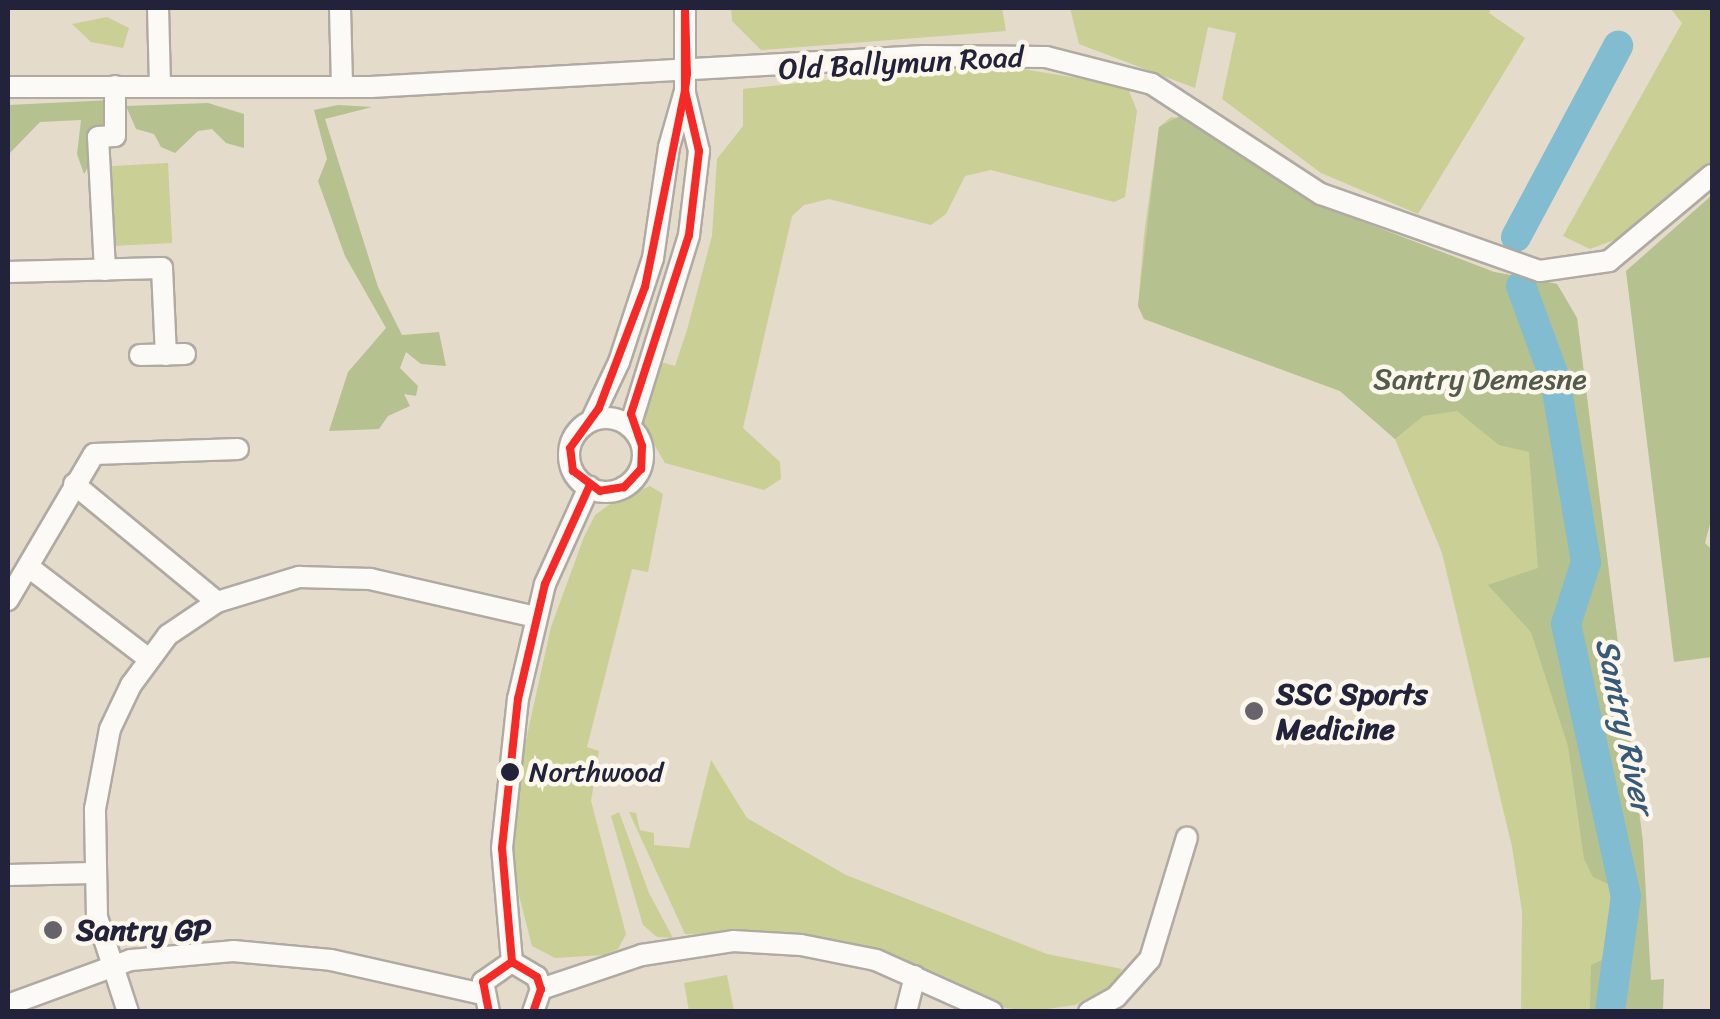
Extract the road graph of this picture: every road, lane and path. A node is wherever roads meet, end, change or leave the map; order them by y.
1 (158, 8) edge
2 (340, 8) edge
3 (685, 8) edge
4 (686, 82) junction
5 (115, 86) junction
6 (160, 86) junction
7 (342, 87) junction
8 (8, 88) edge
9 (1712, 175) edge
10 (104, 270) junction
11 (8, 272) edge
12 (140, 355) dead end
13 (591, 421) junction
14 (630, 426) junction
15 (238, 449) dead end
16 (74, 484) junction
17 (588, 487) junction
18 (30, 568) junction
19 (8, 600) edge
20 (217, 602) junction
21 (536, 617) junction
22 (149, 659) junction
23 (1187, 837) dead end
24 (92, 872) junction
25 (8, 874) edge
26 (512, 962) junction
27 (110, 966) junction
28 (915, 976) junction
29 (541, 989) junction
30 (486, 1003) edge
31 (8, 1005) edge
32 (128, 1012) edge
33 (533, 1012) edge
34 (906, 1012) edge
35 (992, 1012) edge
36 (1090, 1012) edge

1 - 6 street
2 - 7 street
3 - 4 street
4 - 7 street, Old Ballymun Road
4 - 9 street, Old Ballymun Road
4 - 13 street
4 - 14 street
5 - 6 street, Old Ballymun Road
5 - 8 street, Old Ballymun Road
5 - 10 street
6 - 7 street, Old Ballymun Road
10 - 11 street
10 - 12 street
13 - 14 street
13 - 17 street
14 - 17 street
15 - 16 street
16 - 18 street
16 - 20 street
17 - 21 street
18 - 19 street
18 - 22 street
20 - 21 street
20 - 22 street
21 - 26 street
22 - 24 street
23 - 36 street
24 - 25 street
24 - 27 street
26 - 29 street
26 - 30 street
27 - 30 street
27 - 31 street
27 - 32 street
28 - 29 street
28 - 34 street
28 - 35 street
29 - 33 street

